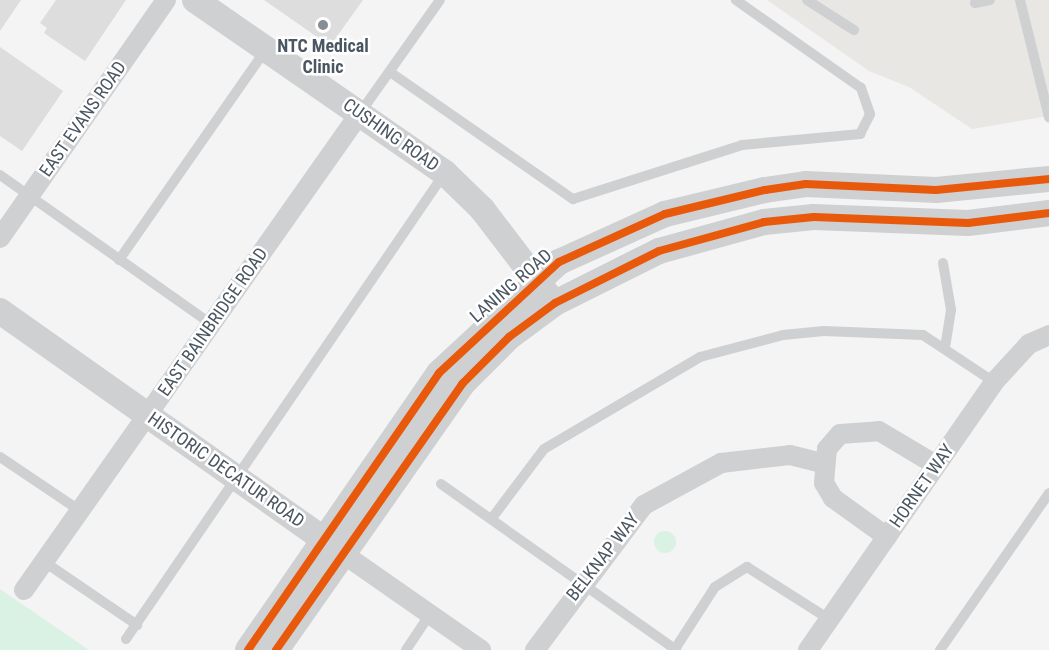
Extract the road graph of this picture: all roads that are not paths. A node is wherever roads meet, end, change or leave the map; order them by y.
1 (166, 0) edge
2 (195, 0) edge
3 (440, 0) edge
4 (736, 0) edge
5 (807, 0) edge
6 (990, 0) edge
7 (1020, 0) edge
8 (975, 3) dead end
9 (854, 30) dead end
10 (266, 49) junction
11 (390, 72) junction
12 (360, 113) junction
13 (1049, 117) edge
14 (445, 173) junction
15 (0, 175) edge
16 (1049, 179) edge
17 (30, 195) junction
18 (1048, 219) edge
19 (0, 237) edge
20 (119, 260) junction
21 (943, 263) dead end
22 (535, 281) junction
23 (555, 303) junction
24 (0, 311) edge
25 (211, 324) junction
26 (1049, 335) edge
27 (945, 346) junction
28 (994, 382) junction
29 (147, 414) junction
30 (0, 457) edge
31 (823, 463) junction
32 (936, 465) junction
33 (239, 478) junction
34 (441, 484) dead end
35 (1049, 494) edge
36 (79, 510) junction
37 (492, 518) junction
38 (886, 537) junction
39 (335, 548) junction
40 (43, 561) junction
41 (581, 582) junction
42 (24, 590) dead end
43 (430, 614) junction
44 (829, 619) junction
45 (137, 625) junction
46 (126, 639) dead end
47 (676, 649) edge
48 (248, 650) edge
49 (276, 650) edge
50 (406, 650) edge
51 (481, 650) edge
52 (535, 650) edge
53 (808, 650) edge
54 (940, 650) edge

1 - 17 street, EAST EVANS ROAD
2 - 10 street, CUSHING ROAD
3 - 11 lane
4 - 11 lane
5 - 9 lane
6 - 8 lane
7 - 13 lane
10 - 12 street, CUSHING ROAD
10 - 20 lane
11 - 12 lane
12 - 14 street, CUSHING ROAD
12 - 25 street, EAST BAINBRIDGE ROAD
14 - 22 street, CUSHING ROAD
14 - 33 lane
15 - 17 lane
16 - 22 street, LANING ROAD
17 - 19 street, EAST EVANS ROAD
17 - 20 lane
18 - 23 street, LANING ROAD
20 - 25 lane
21 - 27 lane
22 - 23 street, CUSHING ROAD
22 - 39 street, LANING ROAD
23 - 39 street, LANING ROAD
24 - 29 street, HISTORIC DECATUR ROAD
25 - 29 street, EAST BAINBRIDGE ROAD
26 - 28 street, HORNET WAY
27 - 28 lane
27 - 37 lane
28 - 32 street, HORNET WAY
29 - 33 street, HISTORIC DECATUR ROAD
29 - 36 street, EAST BAINBRIDGE ROAD
30 - 36 lane
31 - 32 street
31 - 38 street
31 - 41 street, BELKNAP WAY
32 - 38 street, HORNET WAY
33 - 39 street, HISTORIC DECATUR ROAD
33 - 45 lane
34 - 37 lane
35 - 54 lane
36 - 40 street, EAST BAINBRIDGE ROAD
37 - 41 lane
38 - 44 street, HORNET WAY
39 - 43 street, HISTORIC DECATUR ROAD
39 - 48 street, LANING ROAD
39 - 49 street, LANING ROAD
40 - 42 street, EAST BAINBRIDGE ROAD
40 - 45 lane
41 - 47 lane
41 - 52 street, BELKNAP WAY
43 - 50 lane
43 - 51 street, HISTORIC DECATUR ROAD
44 - 47 lane
44 - 53 street, HORNET WAY
45 - 46 lane

